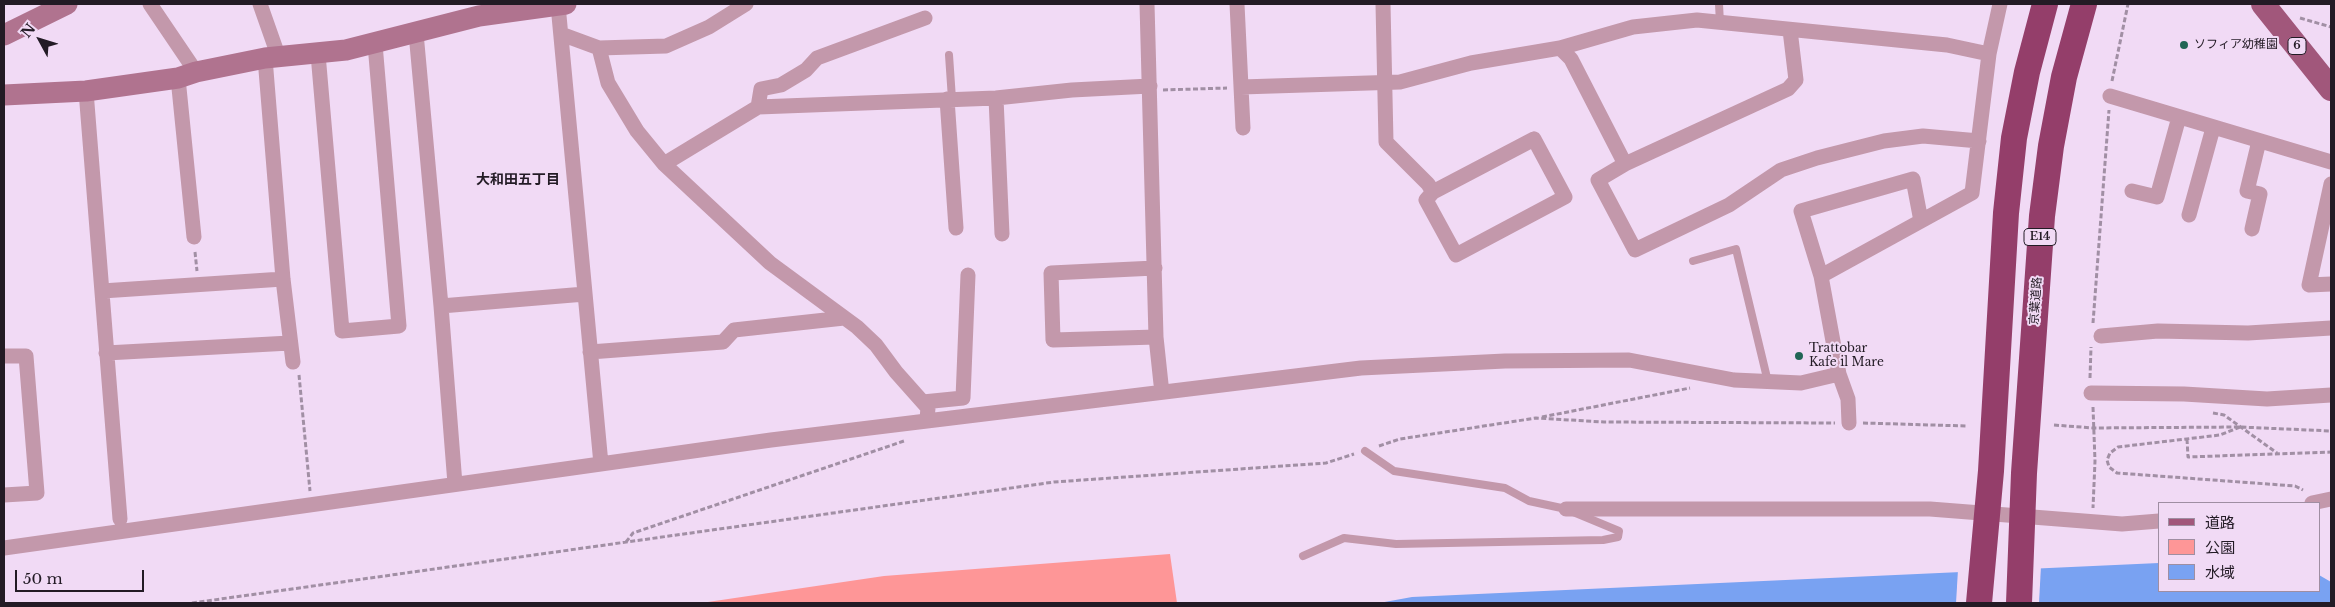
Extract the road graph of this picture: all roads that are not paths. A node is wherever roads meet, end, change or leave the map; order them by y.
1 (67, 4) edge
2 (150, 4) edge
3 (260, 4) edge
4 (562, 4) edge
5 (746, 4) edge
6 (1147, 4) edge
7 (1237, 4) edge
8 (1383, 4) edge
9 (1719, 4) edge
10 (2000, 4) edge
11 (2045, 4) edge
12 (2084, 4) edge
13 (2263, 4) edge
14 (925, 18) dead end
15 (1720, 23) junction
16 (1790, 30) junction
17 (416, 33) junction
18 (561, 34) junction
19 (4, 35) edge
20 (375, 44) junction
21 (599, 48) junction
22 (1560, 48) junction
23 (318, 54) junction
24 (1989, 54) junction
25 (949, 55) dead end
26 (272, 58) junction
27 (187, 75) junction
28 (1385, 81) junction
29 (1241, 87) junction
30 (1150, 88) junction
31 (2331, 89) edge
32 (86, 91) junction
33 (4, 95) edge
34 (2110, 96) road end
35 (996, 98) junction
36 (949, 99) junction
37 (758, 107) junction
38 (2179, 117) junction
39 (1242, 128) dead end
40 (2213, 128) junction
41 (1979, 141) junction
42 (2259, 141) junction
43 (2331, 162) edge
44 (664, 164) junction
45 (1625, 164) junction
46 (2331, 184) edge
47 (2132, 191) dead end
48 (1432, 192) junction
49 (2189, 216) dead end
50 (1921, 221) junction
51 (956, 228) dead end
52 (2252, 229) dead end
53 (1002, 234) dead end
54 (194, 237) road end
55 (1693, 260) dead end
56 (1155, 268) junction
57 (968, 275) dead end
58 (1821, 276) junction
59 (283, 279) junction
60 (2331, 284) edge
61 (102, 291) junction
62 (585, 294) junction
63 (441, 306) junction
64 (844, 318) junction
65 (2331, 328) edge
66 (2095, 335) road end
67 (1156, 337) junction
68 (290, 343) junction
69 (106, 352) junction
70 (590, 352) junction
71 (4, 356) edge
72 (292, 362) road end
73 (1840, 374) junction
74 (1768, 382) junction
75 (1161, 384) dead end
76 (2092, 393) road end
77 (2331, 395) edge
78 (923, 402) junction
79 (928, 419) junction
80 (1849, 423) road end
81 (1364, 451) road end
82 (601, 464) junction
83 (455, 484) junction
84 (4, 494) edge
85 (2331, 499) edge
86 (2318, 502) edge
87 (1566, 509) junction
88 (120, 520) dead end
89 (2158, 521) edge
90 (4, 548) edge
91 (1303, 556) dead end
92 (1979, 603) edge
93 (2019, 603) edge

1 - 19 street
2 - 27 street
3 - 26 street
4 - 17 street
4 - 18 street
5 - 21 street
6 - 30 street
7 - 29 street
8 - 28 street
9 - 15 lane
10 - 24 street
11 - 92 highway, E14
12 - 93 highway, 京葉道路 / E14
13 - 31 main road, 6
14 - 37 street
15 - 16 street
15 - 22 street
16 - 24 street
16 - 45 street
17 - 20 street
17 - 63 street
18 - 21 street
18 - 62 street
20 - 23 street
20 - 23 street
21 - 44 street
22 - 28 street
22 - 45 street
23 - 26 street
24 - 41 street
25 - 36 lane
26 - 27 street
26 - 59 street
27 - 32 street
27 - 54 street
28 - 29 street
28 - 48 street
29 - 39 street
30 - 35 street
30 - 56 street
32 - 33 street
32 - 61 street
34 - 38 street
35 - 36 street
35 - 53 street
36 - 37 street
36 - 51 street
37 - 44 street
38 - 40 street
38 - 47 street
40 - 42 street
40 - 49 street
41 - 45 street
41 - 50 street
42 - 43 street
42 - 52 street
44 - 64 street
46 - 60 street
48 - 48 street
50 - 58 street
50 - 58 street
55 - 74 lane
56 - 67 street
56 - 67 street
57 - 78 street
58 - 73 street
59 - 61 street
59 - 68 street
61 - 69 street
62 - 63 street
62 - 70 street
63 - 83 street
64 - 70 street
64 - 78 street
65 - 66 street
67 - 75 street
68 - 69 street
68 - 72 street
69 - 88 street
70 - 82 street
71 - 84 street
73 - 74 street
73 - 80 street
74 - 79 street
76 - 77 street
78 - 79 street
79 - 82 street
81 - 87 lane
82 - 83 street
83 - 90 street
85 - 86 street
87 - 89 street
87 - 91 lane

